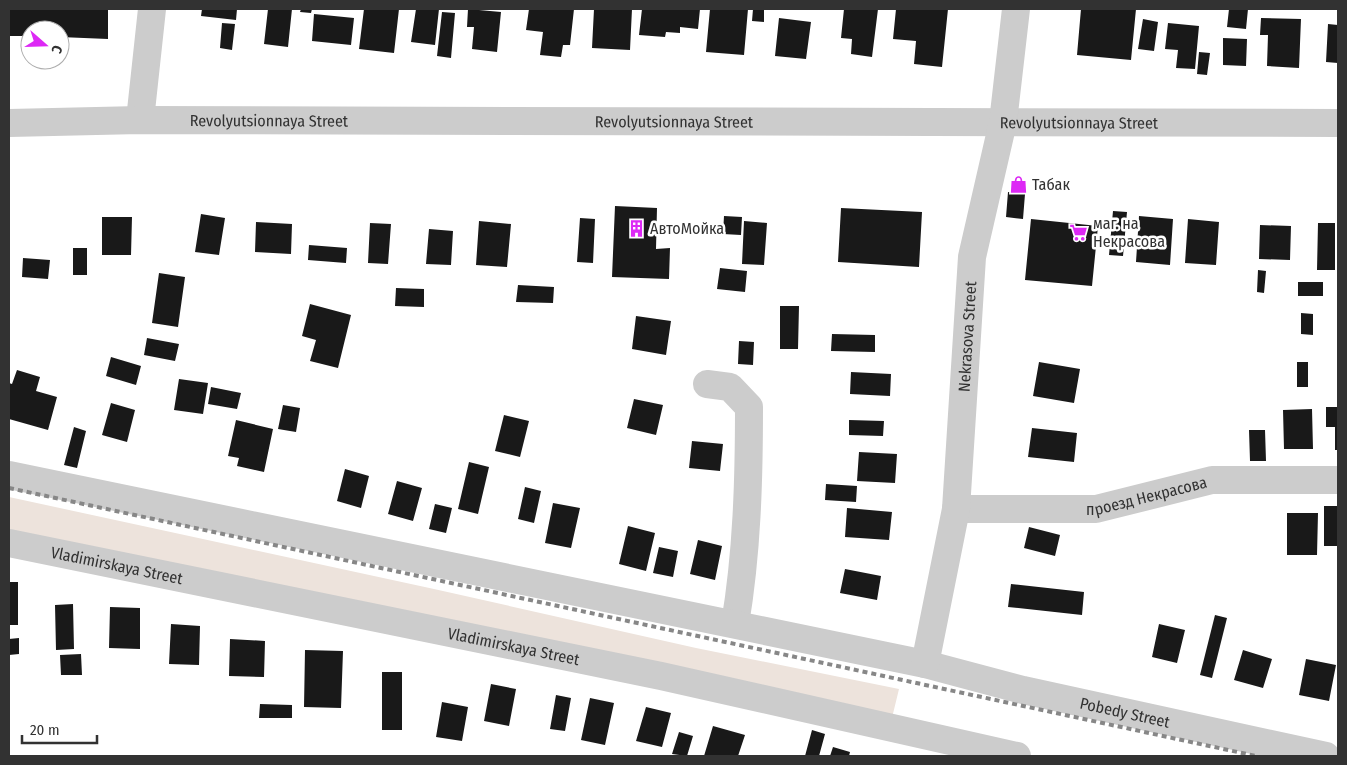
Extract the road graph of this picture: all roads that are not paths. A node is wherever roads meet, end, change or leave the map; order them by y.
1 (152, 9) edge
2 (1016, 9) edge
3 (140, 120) junction
4 (1003, 122) junction
5 (9, 123) edge
6 (1338, 123) edge
7 (707, 384) dead end
8 (9, 475) edge
9 (1338, 480) edge
10 (956, 509) junction
11 (9, 543) edge
12 (735, 624) junction
13 (925, 664) junction
14 (1017, 756) edge
15 (1326, 756) edge

1 - 3 street
2 - 4 street, Nekrasova Street
3 - 4 street, Revolyutsionnaya Street
3 - 5 street, Revolyutsionnaya Street
4 - 6 street, Revolyutsionnaya Street
4 - 10 street, Nekrasova Street
7 - 12 street
8 - 12 street
9 - 10 street, проезд Некрасова
10 - 13 street, Nekrasova Street
11 - 14 street, Vladimirskaya Street
12 - 13 street
13 - 15 street, Pobedy Street

